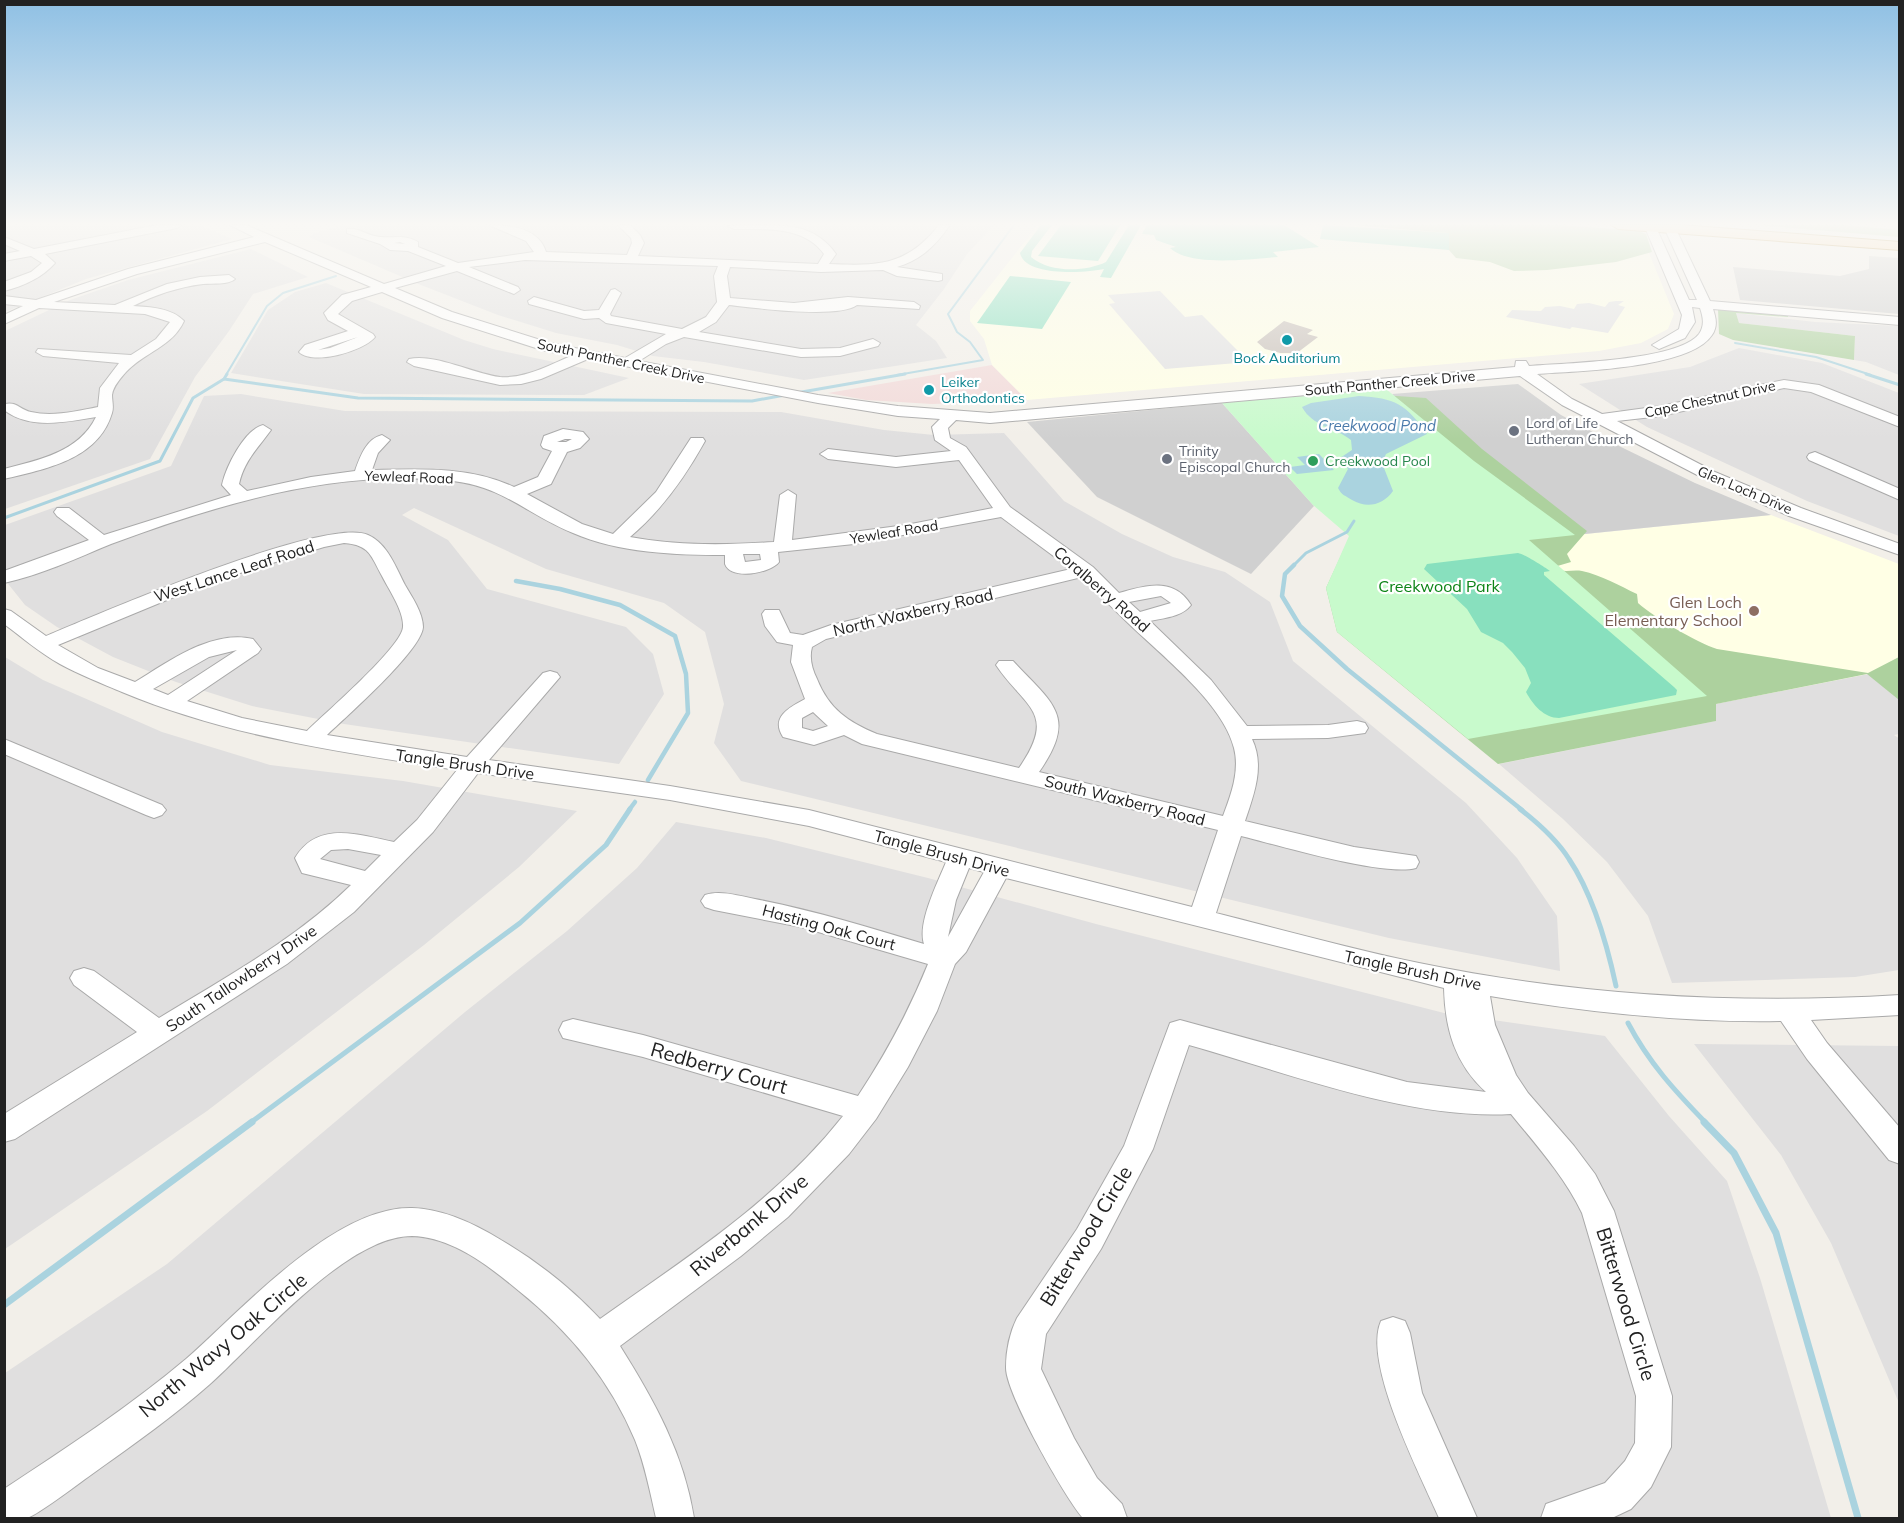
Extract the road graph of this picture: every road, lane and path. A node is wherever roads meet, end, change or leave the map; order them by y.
1 (62, 296) edge
2 (145, 296) edge
3 (352, 296) edge
4 (405, 296) edge
5 (614, 296) edge
6 (723, 296) edge
7 (1681, 296) edge
8 (1701, 296) edge
9 (4, 300) edge
10 (534, 301) dead end
11 (724, 301) junction
12 (1684, 303) junction
13 (39, 304) junction
14 (1705, 304) junction
15 (914, 306) dead end
16 (116, 310) junction
17 (1795, 312) junction
18 (603, 314) junction
19 (4, 320) edge
20 (1899, 321) edge
21 (1805, 331) dead end
22 (358, 332) dead end
23 (687, 333) junction
24 (873, 343) dead end
25 (43, 352) dead end
26 (585, 356) junction
27 (133, 358) junction
28 (414, 362) dead end
29 (626, 363) junction
30 (649, 367) junction
31 (1527, 368) junction
32 (10, 407) dead end
33 (105, 411) junction
34 (953, 415) junction
35 (1599, 418) junction
36 (1899, 423) edge
37 (263, 430) dead end
38 (382, 440) dead end
39 (697, 441) dead end
40 (561, 448) dead end
41 (962, 452) junction
42 (828, 454) dead end
43 (1815, 457) dead end
44 (4, 474) edge
45 (362, 474) junction
46 (514, 493) junction
47 (788, 495) dead end
48 (1899, 495) edge
49 (244, 497) junction
50 (1004, 511) junction
51 (63, 513) dead end
52 (616, 540) junction
53 (102, 542) junction
54 (776, 546) junction
55 (1899, 549) edge
56 (1086, 571) junction
57 (4, 578) edge
58 (1115, 600) junction
59 (772, 614) dead end
60 (4, 615) edge
61 (1135, 619) junction
62 (807, 641) junction
63 (43, 644) junction
64 (1006, 665) dead end
65 (550, 676) dead end
66 (135, 691) junction
67 (170, 703) junction
68 (830, 715) junction
69 (1357, 728) dead end
70 (1240, 733) junction
71 (310, 739) junction
72 (4, 746) edge
73 (473, 764) junction
74 (1025, 776) junction
75 (154, 810) dead end
76 (1231, 826) junction
77 (397, 851) junction
78 (961, 857) junction
79 (1407, 862) dead end
80 (999, 868) junction
81 (369, 880) junction
82 (714, 901) dead end
83 (1201, 919) junction
84 (943, 959) junction
85 (84, 978) dead end
86 (1467, 983) junction
87 (1899, 1005) edge
88 (1790, 1012) junction
89 (573, 1030) dead end
90 (158, 1033) junction
91 (1518, 1102) junction
92 (865, 1110) junction
93 (4, 1130) edge
94 (1898, 1148) edge
95 (1393, 1334) dead end
96 (597, 1342) junction
97 (4, 1512) edge
98 (675, 1518) edge
99 (1108, 1518) edge
100 (1458, 1518) edge
101 (1560, 1518) edge

1 - 13 street
2 - 16 street
3 - 22 street
4 - 26 street, South Panther Creek Drive
5 - 18 street
6 - 11 street
7 - 12 street, South Panther Creek Drive
8 - 14 street, South Panther Creek Drive
9 - 13 street
10 - 18 street
11 - 15 street
11 - 23 street
12 - 14 street
12 - 31 street, South Panther Creek Drive
13 - 16 street
13 - 19 street
14 - 17 street
14 - 31 street, South Panther Creek Drive
16 - 27 street
17 - 20 street
17 - 21 street
18 - 23 street
23 - 24 street
23 - 29 street
23 - 30 street
25 - 27 street
26 - 28 street
26 - 29 street, South Panther Creek Drive
27 - 33 street
29 - 30 street, South Panther Creek Drive
30 - 34 street, South Panther Creek Drive
31 - 34 street, South Panther Creek Drive
31 - 35 street, Glen Loch Drive
32 - 33 street
33 - 44 street
34 - 41 street, Coralberry Road
35 - 36 street, Cape Chestnut Drive
35 - 55 street, Glen Loch Drive
37 - 49 street
38 - 45 street
39 - 52 street
40 - 46 street
41 - 42 street
41 - 50 street, Coralberry Road
43 - 48 street
45 - 46 street, Yewleaf Road
45 - 49 street, Yewleaf Road
46 - 52 street, Yewleaf Road
47 - 54 street
49 - 53 street, Yewleaf Road
50 - 54 street, Yewleaf Road
50 - 56 street, Coralberry Road
51 - 53 street
52 - 54 street, Yewleaf Road
53 - 57 street, Yewleaf Road
56 - 58 street, Coralberry Road
56 - 62 street, North Waxberry Road
58 - 61 street, Coralberry Road
58 - 61 street
59 - 62 street
60 - 63 street, Tangle Brush Drive
61 - 70 street, Coralberry Road
62 - 68 street
63 - 66 street, Tangle Brush Drive
63 - 71 street, West Lance Leaf Road
64 - 74 street
65 - 73 street, South Tallowberry Drive
66 - 67 street, Tangle Brush Drive
66 - 67 street
67 - 71 street, Tangle Brush Drive
68 - 68 street
68 - 74 street, South Waxberry Road
69 - 70 street
70 - 76 street, Coralberry Road
71 - 73 street, Tangle Brush Drive
72 - 75 street
73 - 77 street, South Tallowberry Drive
73 - 78 street, Tangle Brush Drive
74 - 76 street, South Waxberry Road
76 - 79 street, South Waxberry Road
76 - 83 street, Coralberry Road
77 - 81 street, South Tallowberry Drive
77 - 81 street
78 - 80 street, Tangle Brush Drive
78 - 84 street
80 - 83 street, Tangle Brush Drive
80 - 84 street, Riverbank Drive
81 - 90 street, South Tallowberry Drive
82 - 84 street, Hasting Oak Court
83 - 86 street, Tangle Brush Drive
84 - 92 street, Riverbank Drive
85 - 90 street
86 - 88 street, Tangle Brush Drive
86 - 91 street, Bitterwood Circle
87 - 88 street, Tangle Brush Drive
88 - 94 street
89 - 92 street, Redberry Court
90 - 93 street, South Tallowberry Drive
91 - 99 street, Bitterwood Circle
91 - 101 street, Bitterwood Circle
92 - 96 street, Riverbank Drive
95 - 100 street
96 - 97 street, North Wavy Oak Circle
96 - 98 street, North Wavy Oak Circle

